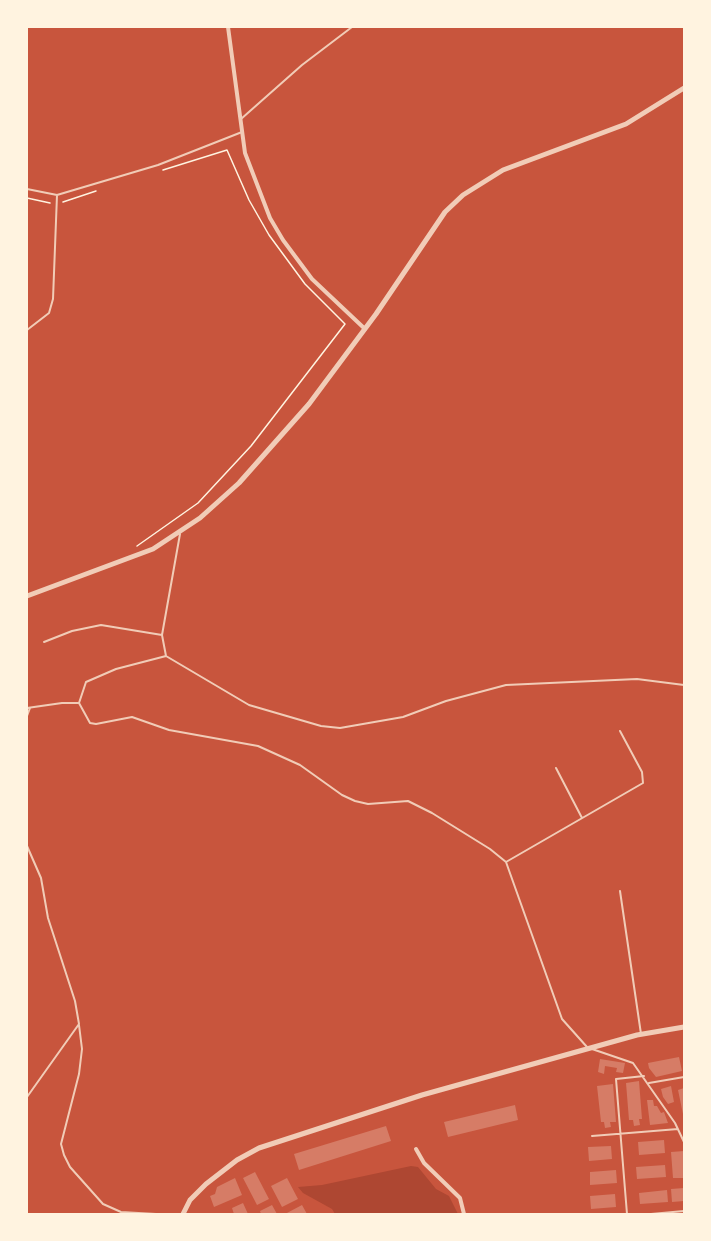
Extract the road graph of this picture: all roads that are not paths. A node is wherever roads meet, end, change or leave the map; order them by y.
1 (228, 27) edge
2 (352, 27) edge
3 (684, 88) edge
4 (240, 119) junction
5 (242, 132) junction
6 (27, 189) edge
7 (57, 195) junction
8 (365, 328) junction
9 (27, 330) edge
10 (180, 533) junction
11 (27, 596) edge
12 (162, 635) junction
13 (44, 642) dead end
14 (166, 656) junction
15 (684, 685) edge
16 (79, 703) junction
17 (28, 708) edge
18 (27, 716) edge
19 (620, 731) dead end
20 (556, 768) dead end
21 (582, 818) junction
22 (27, 846) edge
23 (506, 862) junction
24 (620, 891) dead end
25 (79, 1024) junction
26 (684, 1027) edge
27 (641, 1034) junction
28 (588, 1048) junction
29 (644, 1076) junction
30 (684, 1077) edge
31 (650, 1083) junction
32 (27, 1097) edge
33 (678, 1129) junction
34 (621, 1134) junction
35 (592, 1136) dead end
36 (684, 1142) edge
37 (417, 1149) dead end
38 (684, 1211) edge
39 (156, 1214) edge
40 (183, 1214) edge
41 (464, 1214) edge
42 (627, 1214) edge
43 (651, 1214) edge

1 - 4 street
2 - 4 lane
3 - 8 street
4 - 5 street
5 - 7 lane
5 - 8 street
6 - 7 lane
7 - 9 lane
8 - 10 street
10 - 11 street
10 - 12 lane
12 - 13 lane
12 - 14 lane
14 - 15 lane
14 - 16 lane
16 - 17 lane
16 - 23 lane
17 - 18 lane
19 - 21 lane
20 - 21 lane
21 - 23 lane
22 - 25 lane
23 - 28 lane
24 - 27 lane
25 - 32 lane
25 - 39 lane
26 - 27 street
27 - 28 street
28 - 29 lane
28 - 40 street
29 - 31 lane
29 - 34 lane
30 - 31 lane
31 - 33 lane
33 - 34 lane
33 - 36 lane
34 - 35 lane
34 - 42 lane
37 - 41 street
38 - 43 lane

